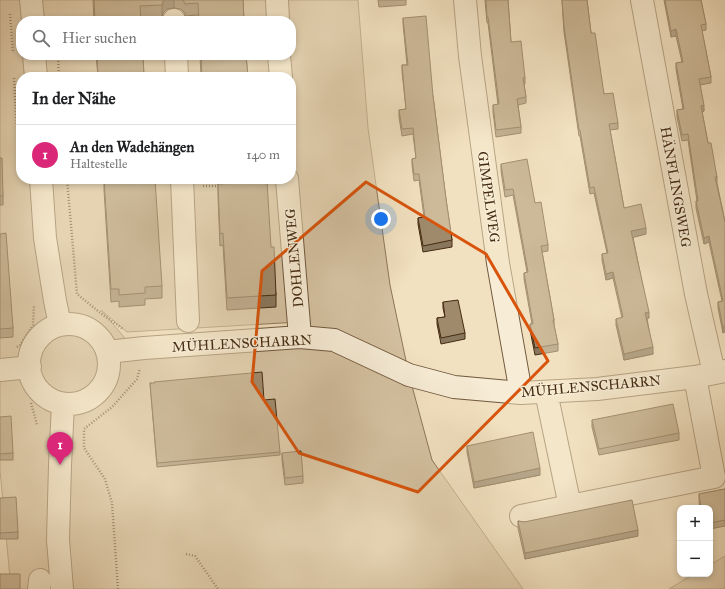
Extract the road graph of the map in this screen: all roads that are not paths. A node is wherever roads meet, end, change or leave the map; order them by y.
1 (31, 0) edge
2 (277, 0) edge
3 (465, 0) edge
4 (642, 0) edge
5 (33, 16) edge
6 (278, 16) edge
7 (34, 60) edge
8 (176, 60) edge
9 (279, 60) edge
10 (36, 72) edge
11 (177, 72) edge
12 (281, 72) edge
13 (32, 184) edge
14 (182, 184) edge
15 (288, 184) edge
16 (188, 321) dead end
17 (60, 325) junction
18 (300, 337) junction
19 (107, 352) junction
20 (30, 367) junction
21 (0, 370) edge
22 (711, 374) edge
23 (546, 392) junction
24 (521, 393) junction
25 (63, 404) junction
26 (720, 476) edge
27 (570, 506) junction
28 (522, 516) dead end
29 (62, 589) edge

1 - 5 street
2 - 6 street
3 - 24 street, GIMPELWEG
4 - 22 street, HÄNFLINGSWEG
7 - 10 street
8 - 11 street
9 - 12 street
13 - 17 street
14 - 16 street
15 - 18 street, DOHLENWEG
17 - 19 street
17 - 20 street
18 - 19 street, MÜHLENSCHARRN
18 - 24 street, MÜHLENSCHARRN
19 - 25 street
20 - 21 street
20 - 25 street
22 - 23 street, MÜHLENSCHARRN
22 - 26 street, HÄNFLINGSWEG
23 - 24 street, MÜHLENSCHARRN
23 - 27 street
25 - 29 street
26 - 27 street
27 - 28 street

